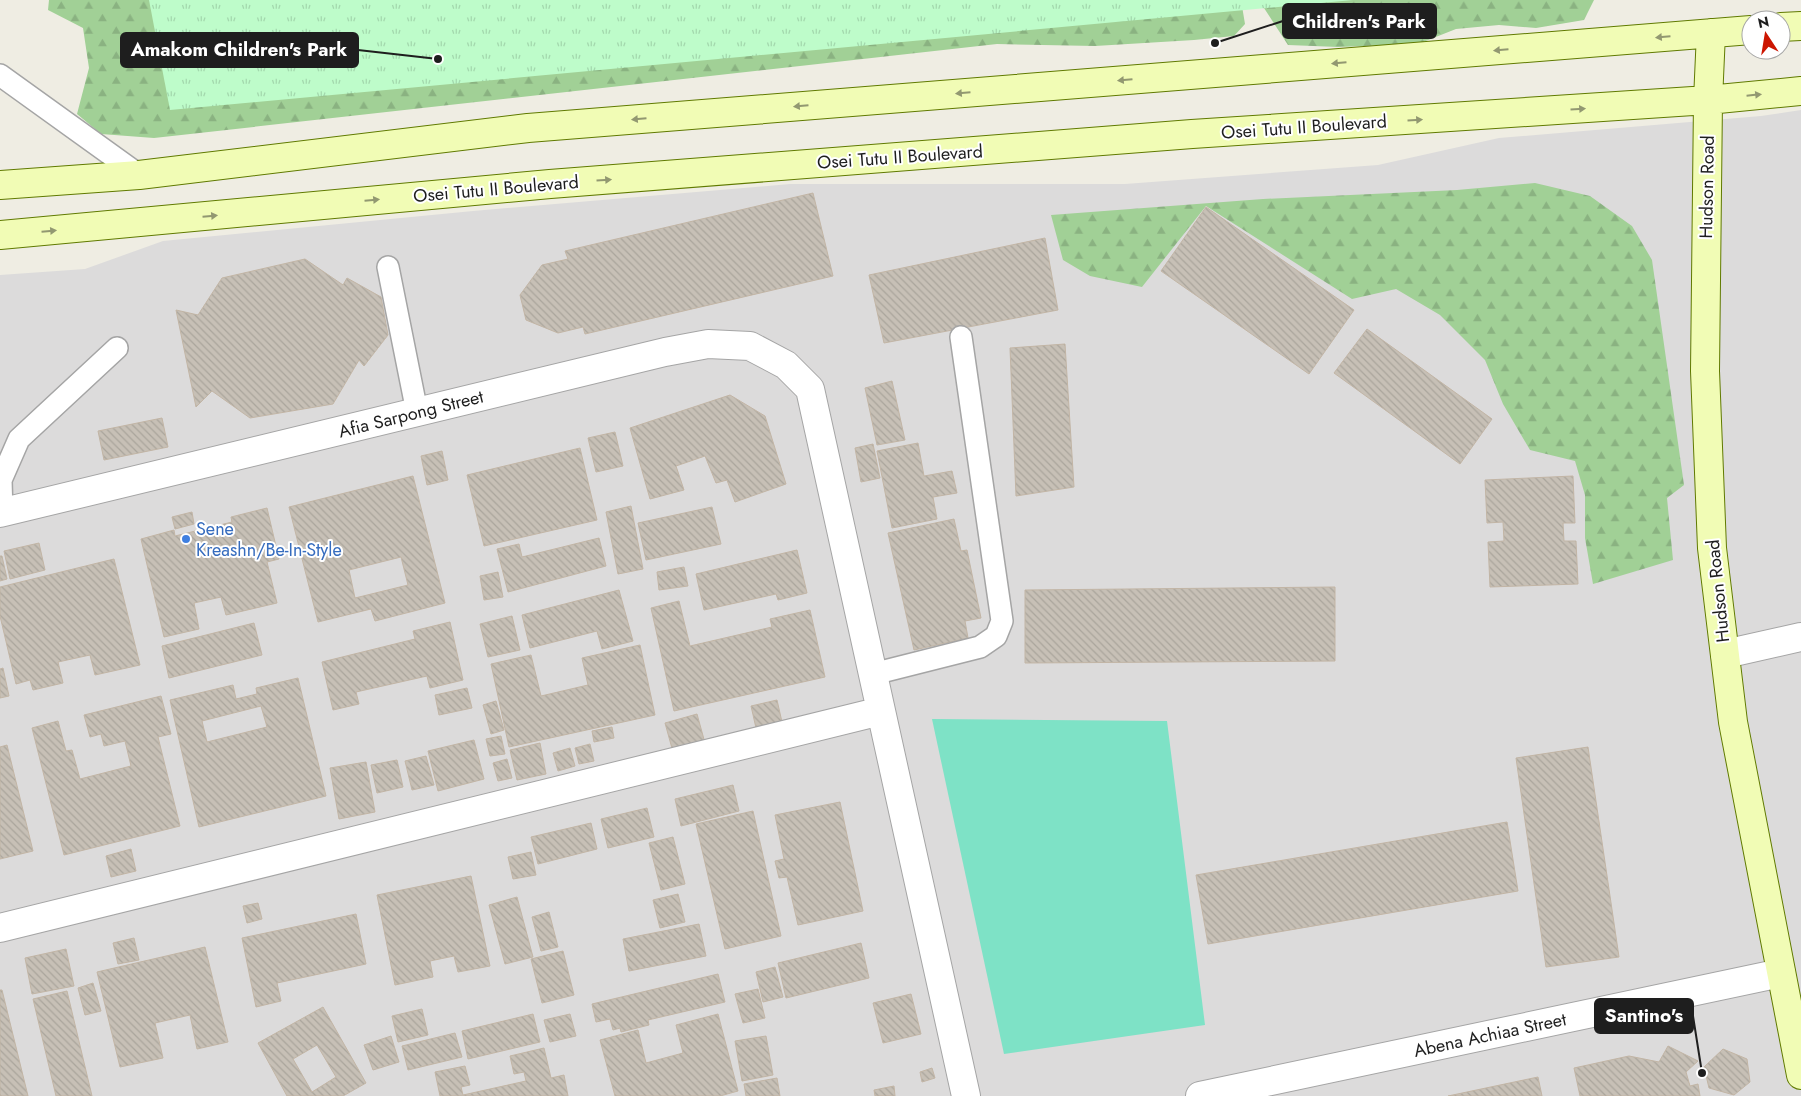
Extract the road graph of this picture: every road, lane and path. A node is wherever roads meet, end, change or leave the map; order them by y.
1 (1741, 31) edge
2 (1712, 33) junction
3 (0, 75) edge
4 (1801, 91) edge
5 (1708, 100) junction
6 (139, 175) junction
7 (0, 185) edge
8 (0, 235) edge
9 (388, 267) dead end
10 (961, 337) dead end
11 (117, 348) dead end
12 (417, 412) junction
13 (1, 513) edge
14 (1801, 637) edge
15 (1725, 654) junction
16 (873, 674) junction
17 (881, 711) junction
18 (0, 928) edge
19 (1781, 973) junction
20 (1801, 1076) edge
21 (966, 1096) edge
22 (1200, 1096) edge

1 - 2 main road
2 - 5 main road, Hudson Road
2 -> 6 main road
3 - 6 lane
5 -> 4 main road, Osei Tutu II Boulevard
8 -> 5 main road, Osei Tutu II Boulevard
5 - 15 main road, Hudson Road
6 - 7 main road
9 - 12 lane
10 - 16 lane
11 - 13 lane
12 - 13 street, Afia Sarpong Street
12 - 16 street, Afia Sarpong Street
14 - 15 street
15 - 19 main road, Hudson Road
16 - 17 street
17 - 18 street
17 - 21 street
19 - 20 main road, Hudson Road
19 - 22 street, Abena Achiaa Street

